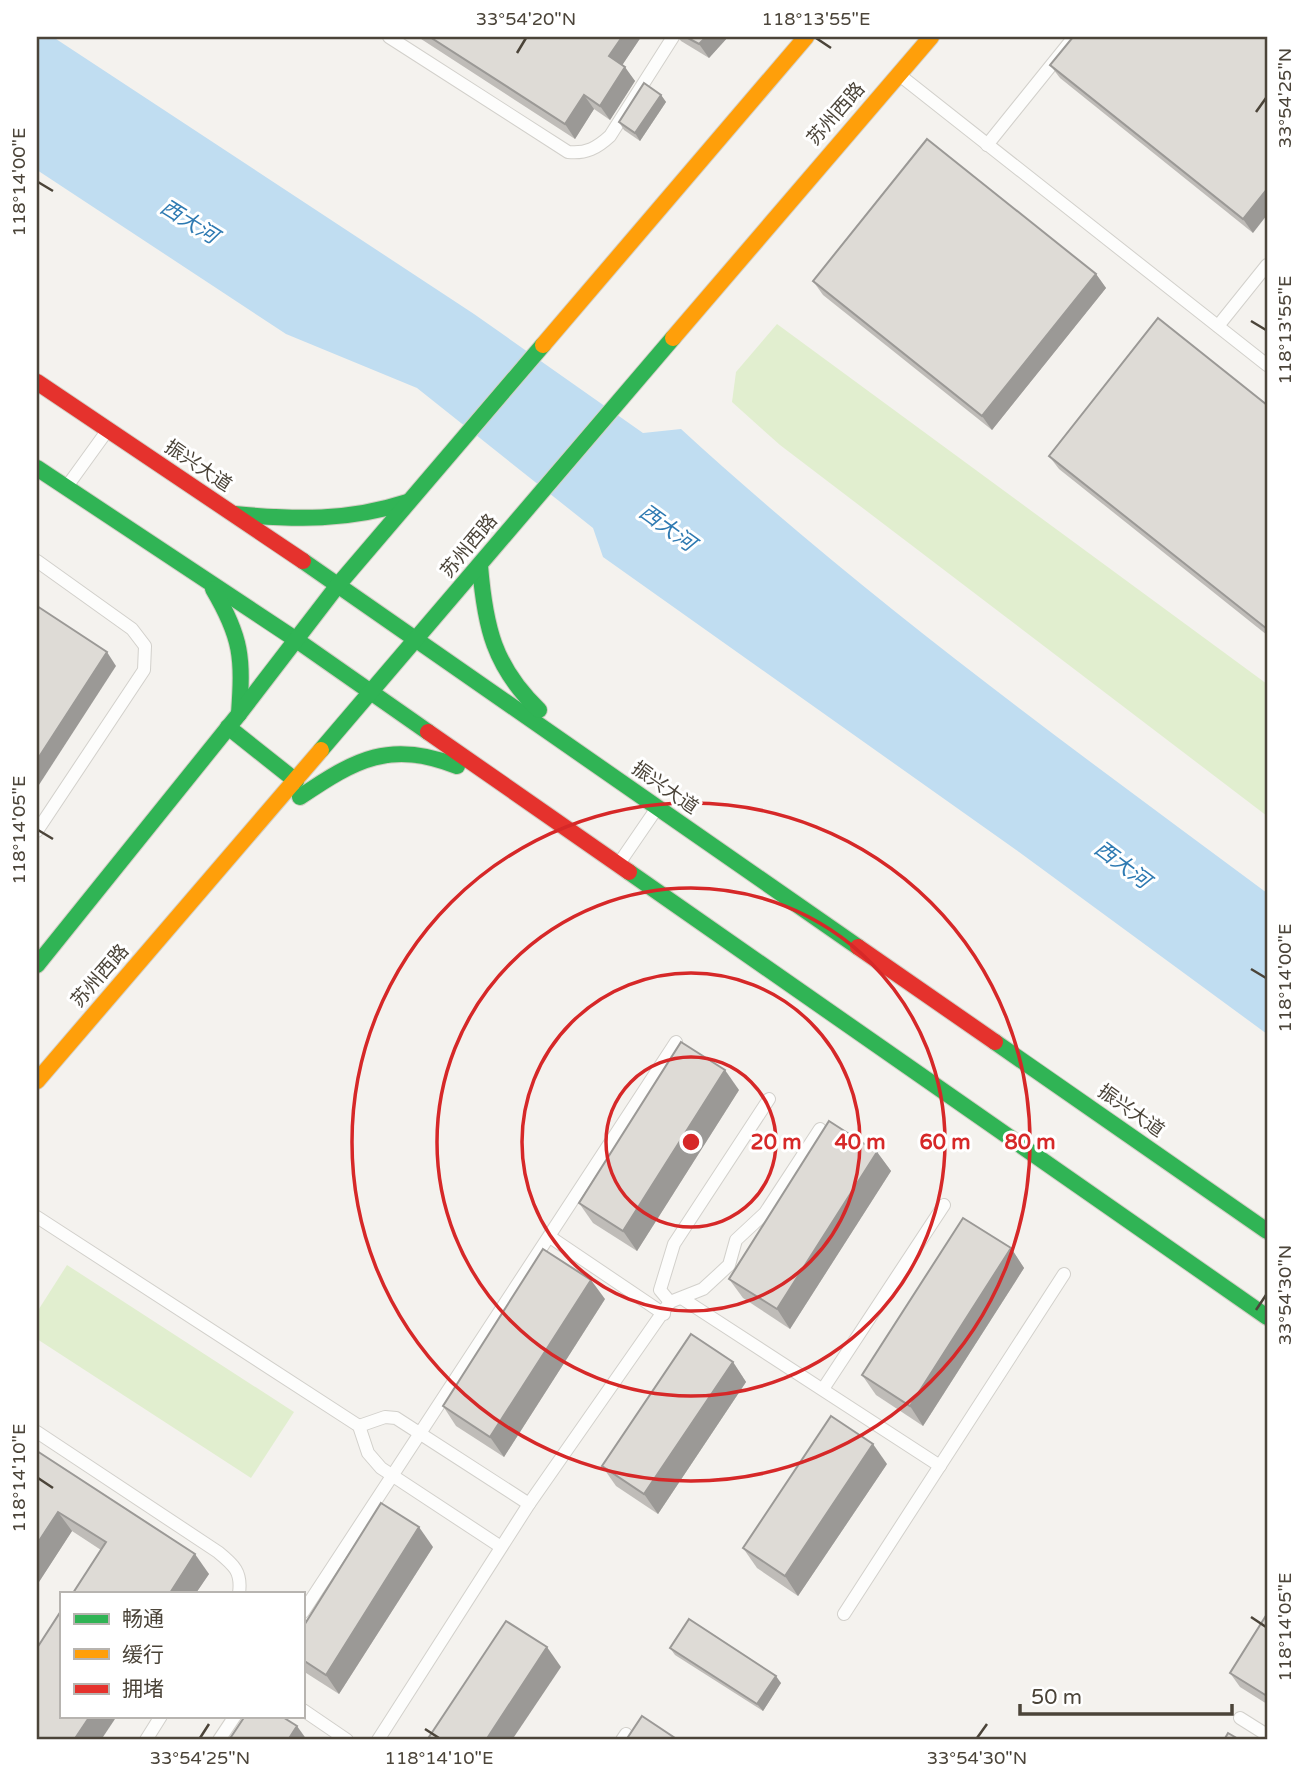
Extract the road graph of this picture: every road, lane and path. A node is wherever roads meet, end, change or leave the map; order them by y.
1 (388, 37) edge
2 (673, 37) edge
3 (806, 37) edge
4 (931, 37) edge
5 (1074, 37) edge
6 (898, 74) junction
7 (987, 145) junction
8 (1267, 265) edge
9 (1218, 326) junction
10 (1267, 365) edge
11 (37, 382) edge
12 (108, 430) junction
13 (37, 468) edge
14 (66, 488) junction
15 (407, 502) junction
16 (231, 514) junction
17 (37, 561) edge
18 (480, 566) junction
19 (209, 583) junction
20 (338, 585) junction
21 (295, 639) junction
22 (417, 641) junction
23 (372, 694) junction
24 (239, 714) junction
25 (228, 727) junction
26 (586, 758) junction
27 (296, 781) junction
28 (517, 795) junction
29 (657, 808) junction
30 (254, 830) junction
31 (37, 831) edge
32 (618, 865) junction
33 (37, 965) edge
34 (676, 1042) dead end
35 (37, 1081) edge
36 (769, 1099) dead end
37 (820, 1129) edge
38 (944, 1205) dead end
39 (37, 1217) edge
40 (1267, 1231) edge
41 (550, 1237) junction
42 (1064, 1274) dead end
43 (677, 1300) junction
44 (664, 1314) junction
45 (1267, 1317) edge
46 (823, 1390) junction
47 (359, 1426) junction
48 (421, 1431) junction
49 (37, 1432) edge
50 (940, 1466) junction
51 (393, 1475) junction
52 (529, 1504) junction
53 (501, 1547) junction
54 (239, 1592) edge
55 (304, 1610) edge
56 (844, 1614) dead end
57 (304, 1711) edge
58 (160, 1718) edge
59 (234, 1718) edge
60 (1240, 1718) dead end
61 (1267, 1735) edge
62 (146, 1740) edge
63 (219, 1740) edge
64 (347, 1740) edge
65 (378, 1740) edge

1 - 2 lane
3 - 15 main road
4 - 6 main road, 苏州西路
5 - 7 lane
6 - 7 lane
6 - 18 main road, 苏州西路
7 - 9 lane
8 - 9 lane
9 - 10 lane
11 - 12 main road, 振兴大道
12 - 14 lane
12 - 16 main road, 振兴大道
13 - 14 main road
14 - 19 main road
15 - 16 main road
15 - 20 main road
16 - 20 main road, 振兴大道
17 - 31 lane
18 - 22 main road, 苏州西路
18 - 26 main road
19 - 21 main road
19 - 24 main road
20 - 21 main road
20 - 22 main road, 振兴大道
21 - 23 main road
21 - 24 main road
22 - 23 main road, 苏州西路
22 - 26 main road, 振兴大道
23 - 27 main road, 苏州西路
23 - 28 main road
24 - 25 main road
25 - 27 main road
25 - 33 main road
26 - 29 main road, 振兴大道
27 - 30 main road, 苏州西路
28 - 30 main road
28 - 32 main road
29 - 32 lane
29 - 40 main road, 振兴大道
30 - 35 main road, 苏州西路
32 - 45 main road
34 - 41 lane
36 - 43 lane
37 - 43 lane
38 - 46 lane
39 - 47 lane
41 - 44 lane
41 - 48 lane
42 - 50 lane
43 - 44 lane
43 - 46 lane
44 - 52 lane
46 - 50 lane
47 - 48 lane
47 - 51 lane
48 - 51 lane
48 - 52 lane
49 - 54 lane
50 - 56 lane
51 - 53 lane
51 - 55 lane
52 - 53 lane
53 - 65 lane
57 - 64 lane
58 - 62 lane
59 - 63 lane
60 - 61 lane

